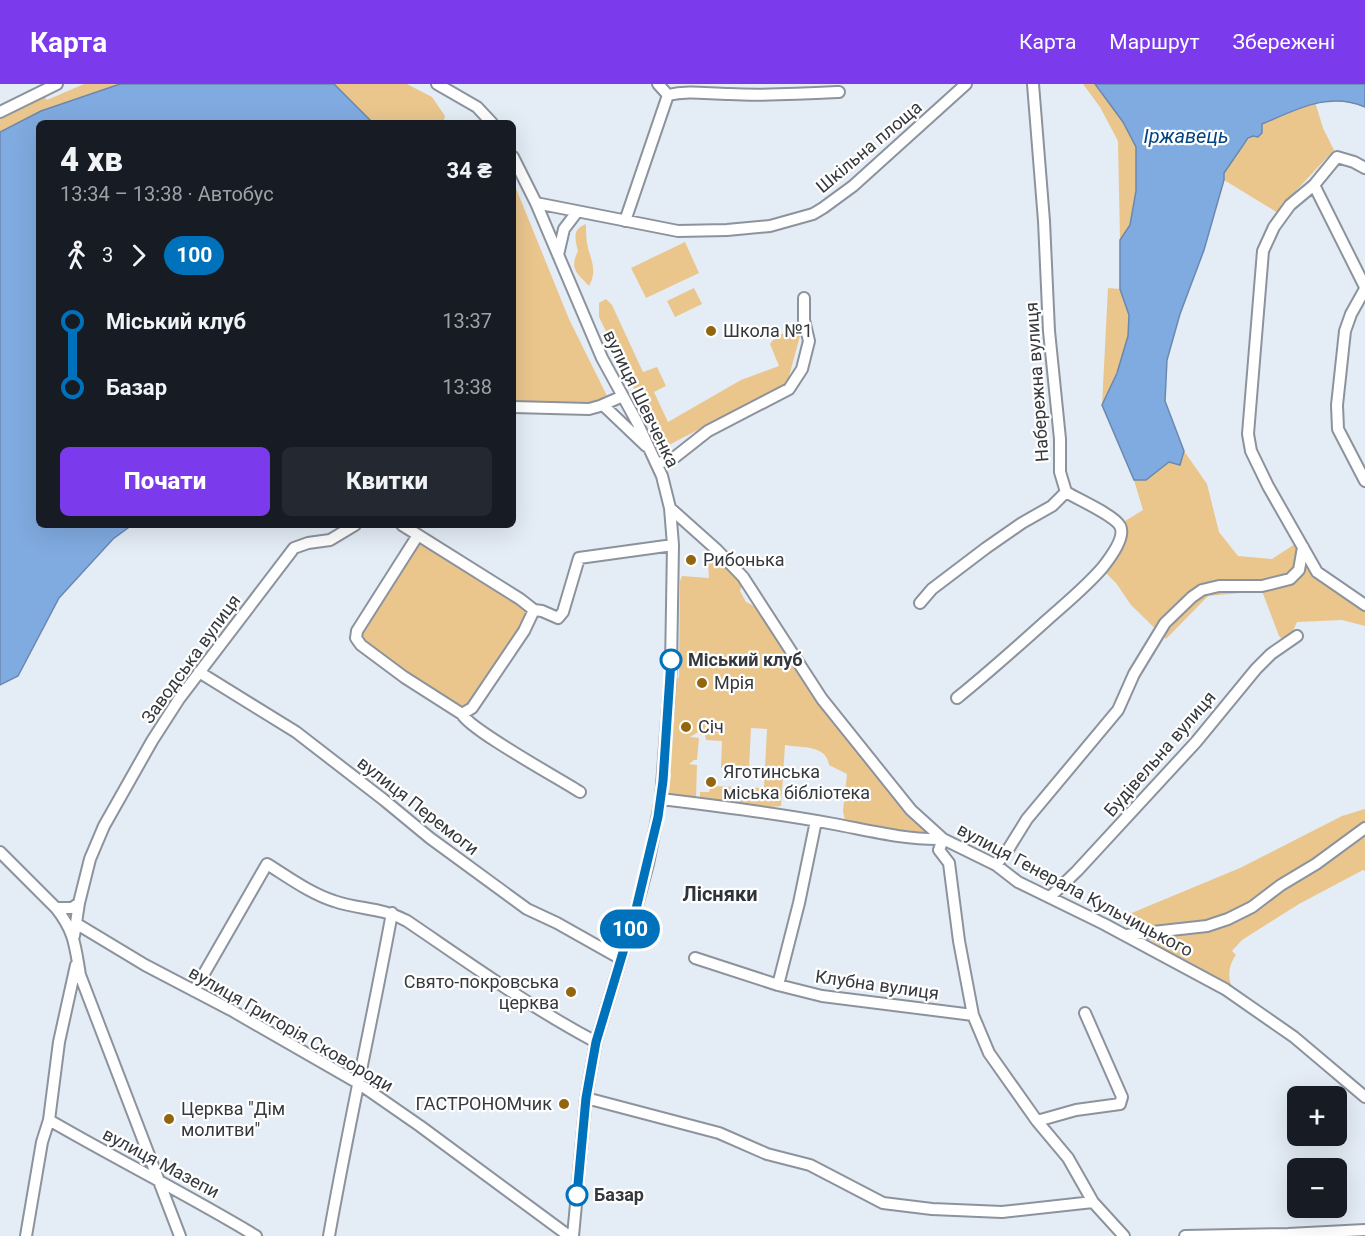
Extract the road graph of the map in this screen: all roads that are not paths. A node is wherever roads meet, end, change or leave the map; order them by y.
1 (57, 84) edge
2 (437, 84) edge
3 (658, 84) edge
4 (966, 84) edge
5 (1033, 84) edge
6 (839, 92) dead end
7 (668, 94) junction
8 (0, 112) edge
9 (489, 120) edge
10 (516, 163) edge
11 (1365, 168) edge
12 (1314, 185) junction
13 (536, 203) junction
14 (577, 212) junction
15 (625, 221) junction
16 (558, 257) junction
17 (1365, 288) edge
18 (804, 298) dead end
19 (623, 396) junction
20 (603, 405) junction
21 (516, 407) edge
22 (651, 450) junction
23 (657, 464) junction
24 (1365, 482) edge
25 (1066, 492) junction
26 (670, 508) junction
27 (350, 528) edge
28 (407, 528) edge
29 (418, 534) junction
30 (673, 546) junction
31 (1303, 547) junction
32 (1317, 572) junction
33 (1295, 574) junction
34 (920, 603) dead end
35 (1365, 605) edge
36 (534, 610) junction
37 (1297, 636) dead end
38 (199, 672) junction
39 (957, 698) dead end
40 (462, 714) junction
41 (580, 792) dead end
42 (661, 799) junction
43 (816, 821) junction
44 (1365, 828) edge
45 (943, 839) junction
46 (0, 852) edge
47 (996, 866) junction
48 (1050, 897) junction
49 (79, 903) junction
50 (59, 908) junction
51 (392, 913) junction
52 (77, 924) junction
53 (1125, 935) junction
54 (74, 936) junction
55 (76, 949) junction
56 (695, 958) dead end
57 (621, 959) junction
58 (778, 985) junction
59 (194, 991) junction
60 (1085, 1013) dead end
61 (973, 1015) junction
62 (596, 1042) junction
63 (358, 1083) junction
64 (1365, 1097) edge
65 (586, 1098) junction
66 (49, 1120) junction
67 (1037, 1121) junction
68 (158, 1179) junction
69 (1093, 1202) junction
70 (1359, 1232) edge
71 (26, 1236) edge
72 (180, 1236) edge
73 (256, 1236) edge
74 (329, 1236) edge
75 (571, 1236) edge
76 (1124, 1236) edge
77 (1185, 1236) edge

1 - 8 street
2 - 9 street
3 - 7 street
4 - 15 street, Шкільна площа
5 - 25 street, Набережна вулиця
6 - 7 street
7 - 15 street
10 - 13 street, вулиця Шевченка
11 - 12 street
12 - 17 street
12 - 31 street
13 - 14 street, Шкільна площа
13 - 16 street, вулиця Шевченка
14 - 15 street, Шкільна площа
14 - 16 street
16 - 19 street, вулиця Шевченка
17 - 24 street
18 - 23 street
19 - 20 street
19 - 22 street, вулиця Шевченка
20 - 21 street
20 - 22 street
22 - 23 street, вулиця Шевченка
23 - 26 street, вулиця Шевченка
25 - 34 street
25 - 39 street
26 - 30 street, вулиця Шевченка
26 - 45 street, вулиця Генерала Кульчицького
27 - 38 street, Заводська вулиця
28 - 29 street
29 - 36 street
29 - 40 street
30 - 36 street
30 - 42 street, вулиця Шевченка
31 - 32 street
31 - 33 street
32 - 33 street
32 - 35 street
33 - 47 street
36 - 40 street
37 - 48 street, Будівельна вулиця
38 - 49 street, Заводська вулиця
38 - 57 street, вулиця Перемоги
40 - 41 street
42 - 43 street
42 - 57 street, вулиця Шевченка
43 - 45 street
43 - 58 street
44 - 53 street
45 - 47 street, вулиця Генерала Кульчицького
45 - 61 street
46 - 50 street
47 - 48 street, вулиця Генерала Кульчицького
48 - 53 street, вулиця Генерала Кульчицького
49 - 50 street
49 - 52 street, Заводська вулиця
50 - 54 street
51 - 59 street
51 - 62 street
51 - 63 street
52 - 54 street, Заводська вулиця
52 - 59 street, вулиця Григорія Сковороди
53 - 64 street, вулиця Генерала Кульчицького
54 - 55 street
55 - 66 street
55 - 68 street
56 - 58 street, Клубна вулиця
57 - 62 street, вулиця Шевченка
58 - 61 street, Клубна вулиця
59 - 63 street, вулиця Григорія Сковороди
60 - 67 street
61 - 67 street
62 - 65 street, вулиця Шевченка
63 - 74 street
63 - 75 street, вулиця Григорія Сковороди
65 - 69 street
65 - 75 street, вулиця Шевченка
66 - 68 street, вулиця Мазепи
66 - 71 street
67 - 69 street
68 - 72 street
68 - 73 street, вулиця Мазепи
69 - 76 street
70 - 77 street

